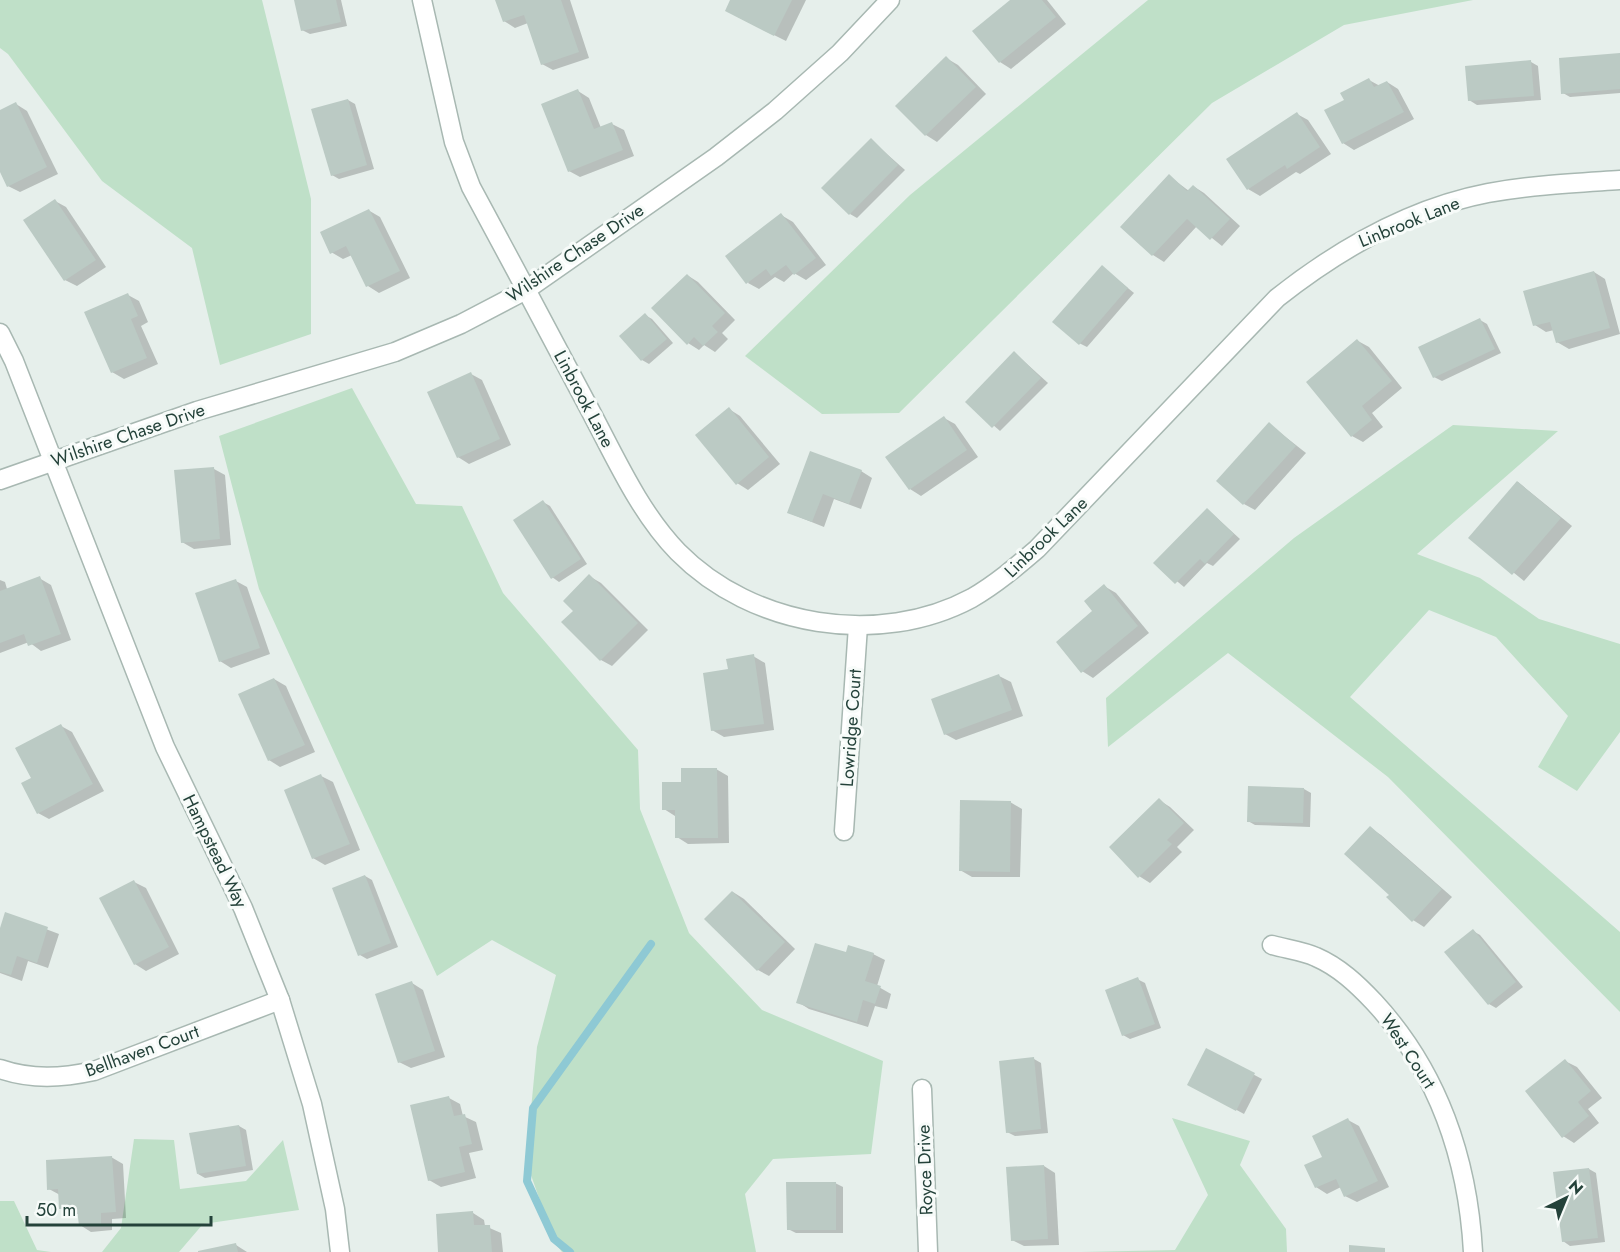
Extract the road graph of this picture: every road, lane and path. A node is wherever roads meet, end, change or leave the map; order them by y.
1 (422, 0) edge
2 (890, 0) edge
3 (1620, 180) edge
4 (526, 290) junction
5 (0, 333) edge
6 (52, 461) junction
7 (0, 480) edge
8 (858, 626) junction
9 (844, 831) dead end
10 (1272, 945) dead end
11 (280, 1000) junction
12 (0, 1069) edge
13 (922, 1089) dead end
14 (340, 1252) edge
15 (928, 1252) edge
16 (1473, 1252) edge

1 - 4 street, Linbrook Lane
2 - 4 street, Wilshire Chase Drive
3 - 8 street, Linbrook Lane
4 - 6 street, Wilshire Chase Drive
4 - 8 street, Linbrook Lane
5 - 6 street, Hampstead Way
6 - 7 street, Wilshire Chase Drive
6 - 11 street, Hampstead Way
8 - 9 street, Lowridge Court
10 - 16 street, West Court
11 - 12 street, Bellhaven Court
11 - 14 street, Hampstead Way
13 - 15 street, Royce Drive

